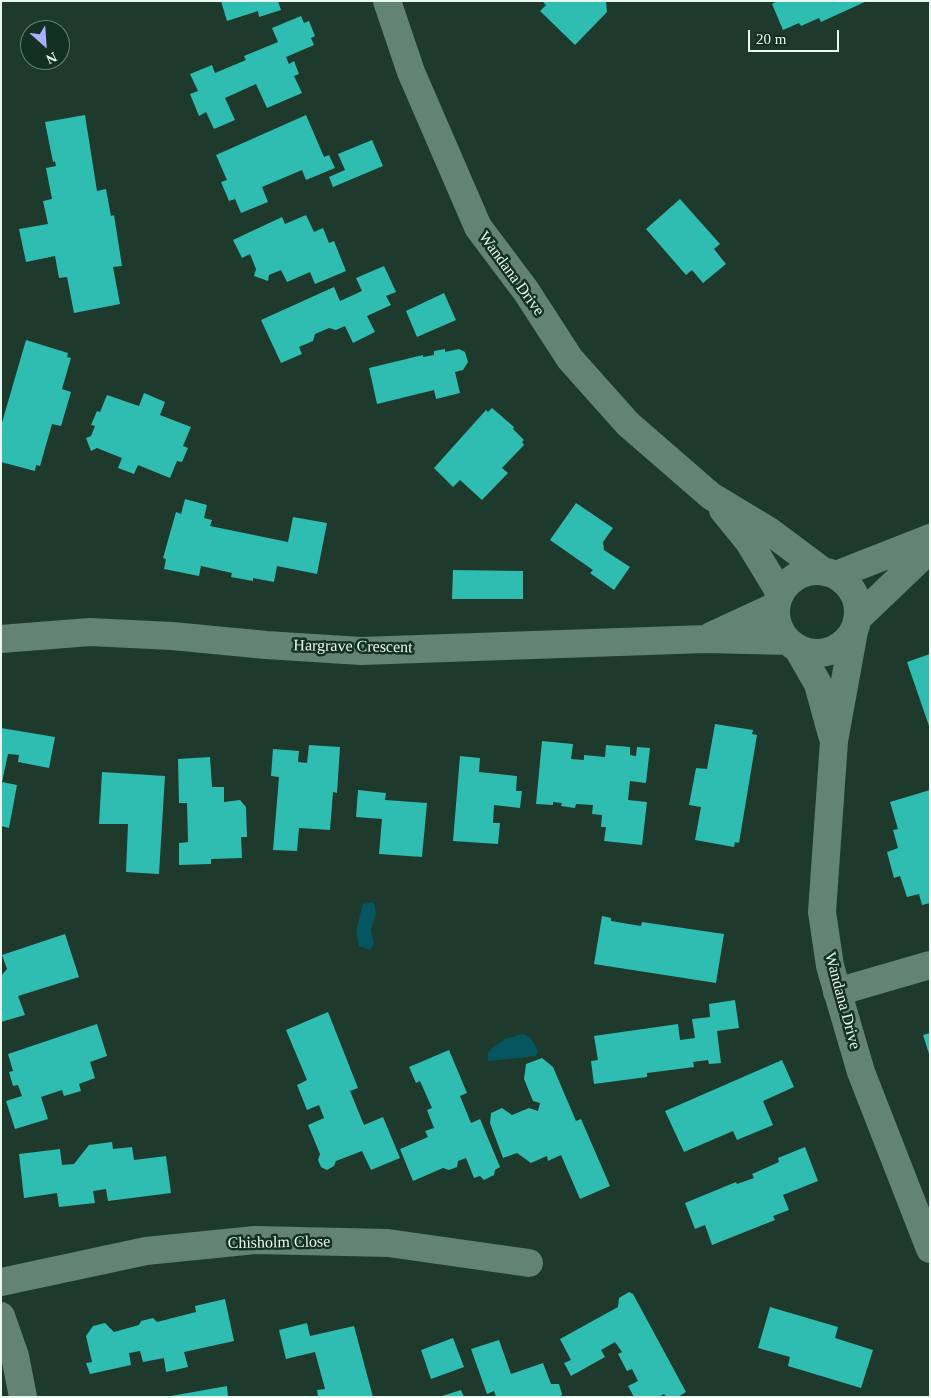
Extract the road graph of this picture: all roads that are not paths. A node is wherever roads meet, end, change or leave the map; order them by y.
1 (387, 1) edge
2 (711, 496) junction
3 (930, 538) edge
4 (930, 548) edge
5 (830, 573) junction
6 (778, 600) junction
7 (856, 625) junction
8 (706, 639) junction
9 (1, 640) edge
10 (793, 645) junction
11 (834, 741) junction
12 (930, 965) edge
13 (836, 992) junction
14 (930, 1248) edge
15 (529, 1263) dead end
16 (1, 1282) edge
17 (1, 1316) edge
18 (23, 1397) edge

1 - 2 street, Wandana Drive
2 - 5 street, Wandana Drive
2 - 6 street, Wandana Drive
3 - 5 street
4 - 7 street
5 - 6 street
5 - 7 street
6 - 8 street, Hargrave Crescent
6 - 10 street
7 - 10 street
7 - 11 street, Wandana Drive
8 - 9 street, Hargrave Crescent
8 - 10 street, Hargrave Crescent
10 - 11 street, Wandana Drive
11 - 13 street, Wandana Drive
12 - 13 street
13 - 14 street, Wandana Drive
15 - 16 street, Chisholm Close
17 - 18 street

